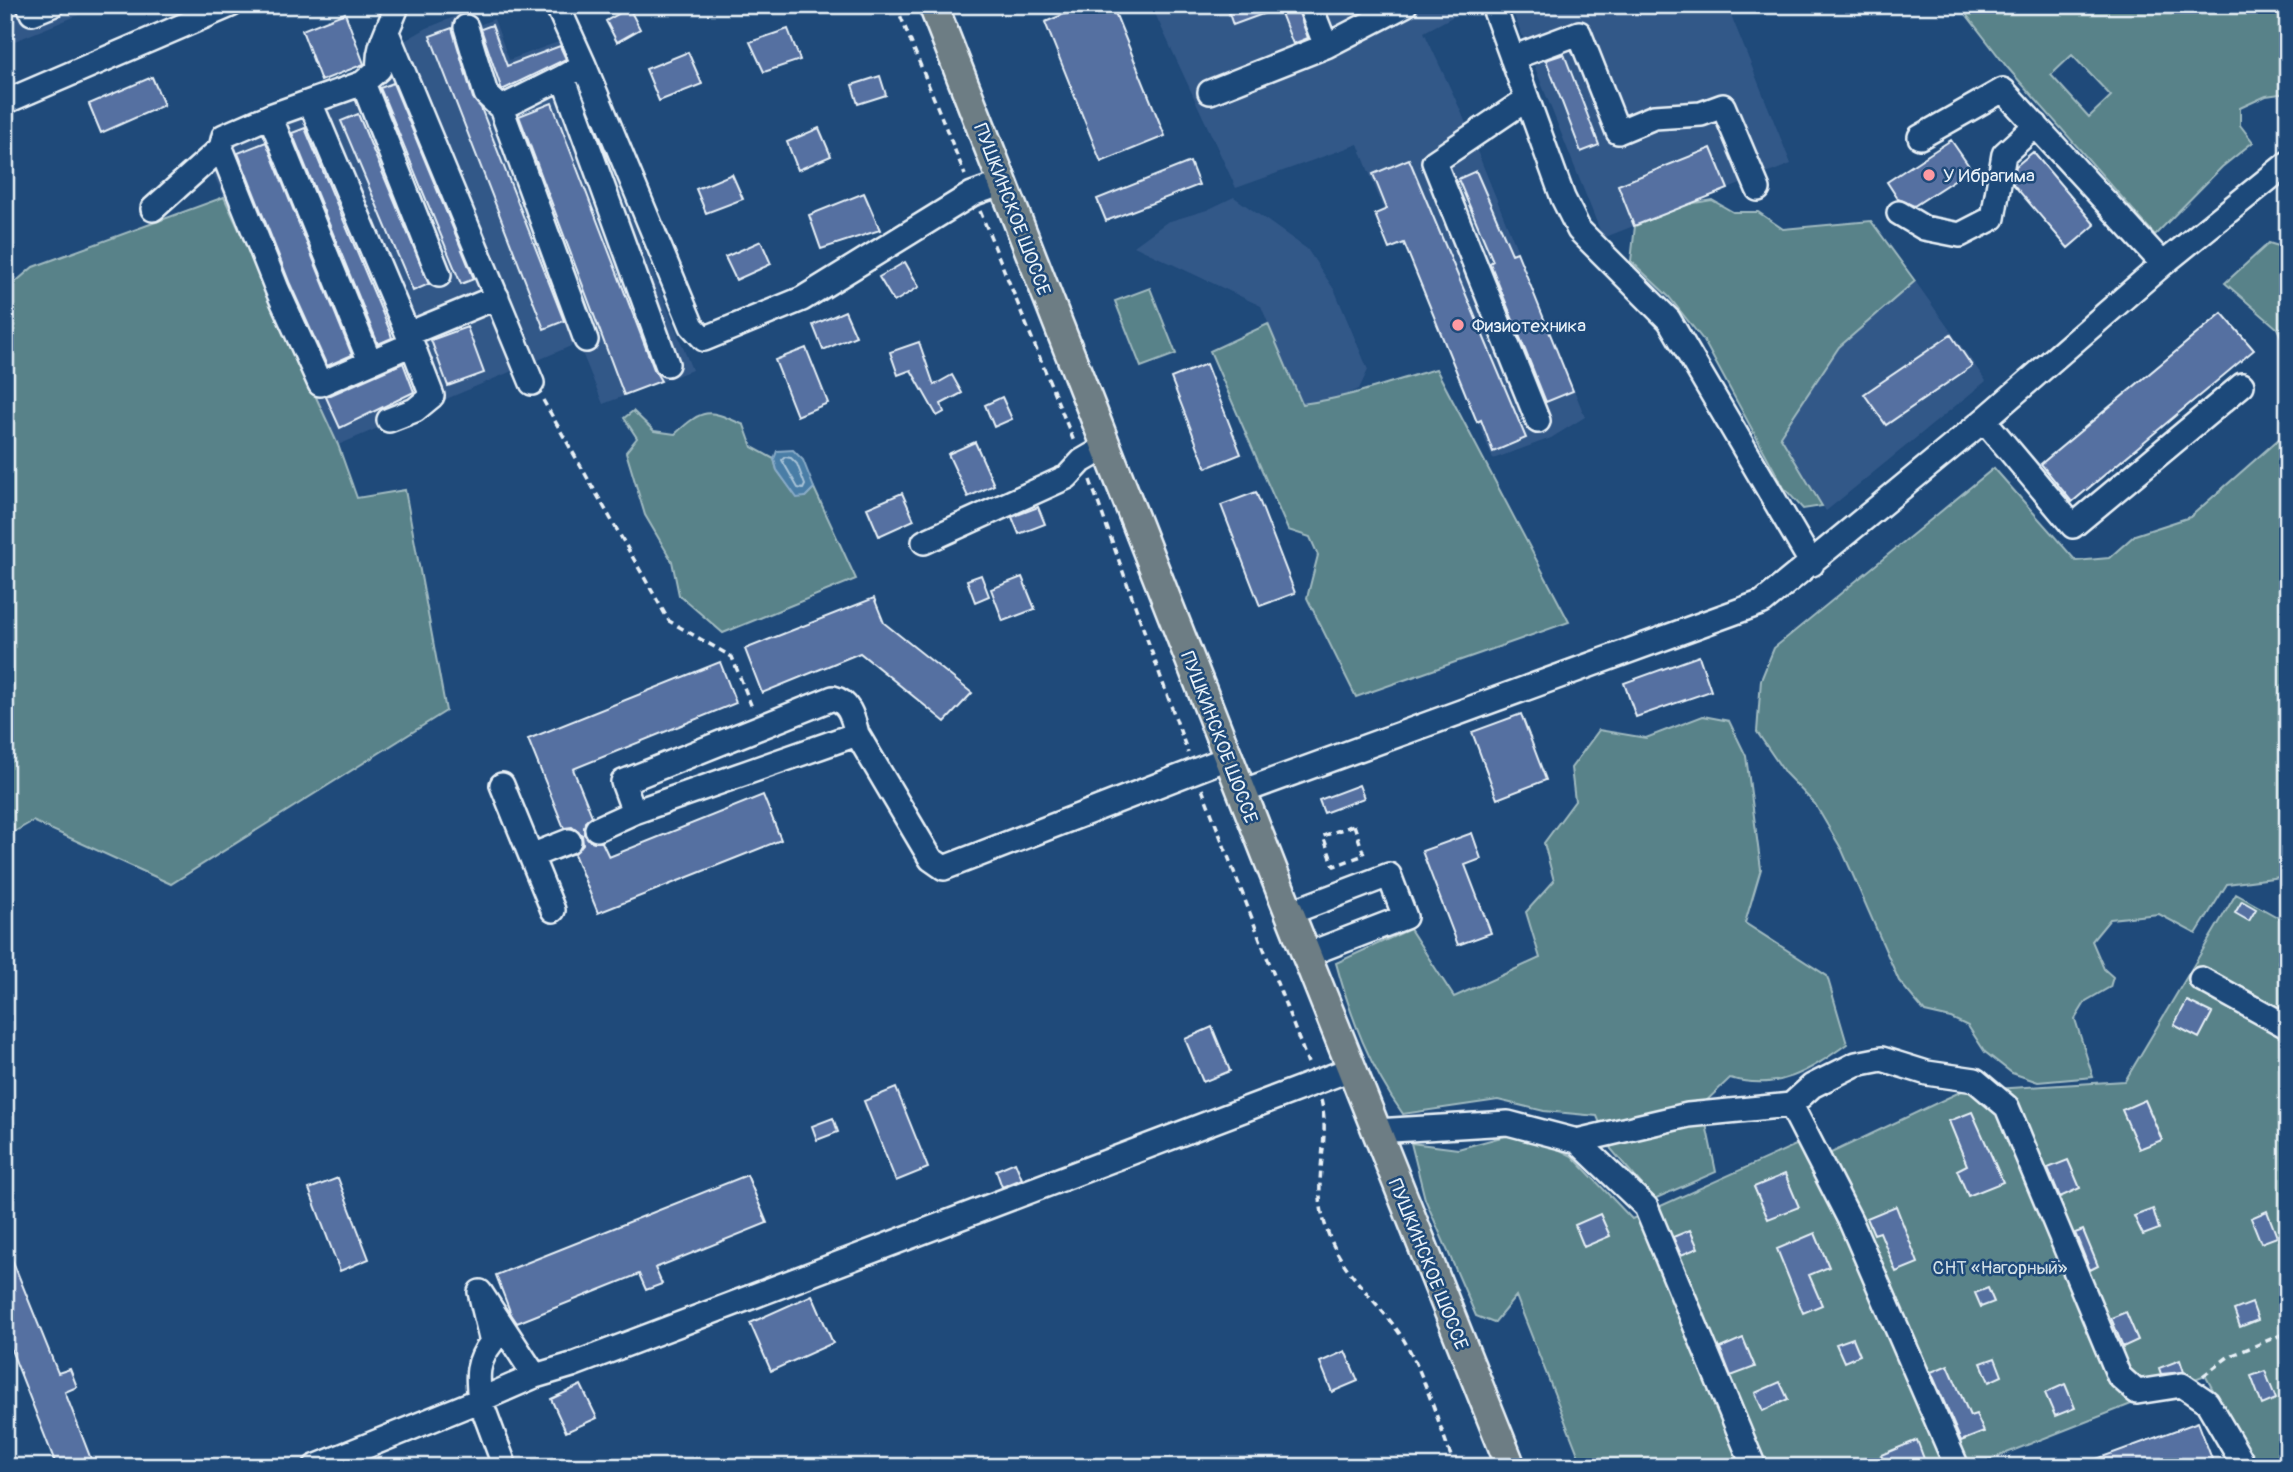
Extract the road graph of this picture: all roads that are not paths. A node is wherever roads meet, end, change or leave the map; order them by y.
1 (29, 5) edge
2 (52, 5) edge
3 (231, 5) edge
4 (557, 5) edge
5 (1310, 5) edge
6 (1405, 5) edge
7 (1493, 5) edge
8 (398, 6) edge
9 (937, 6) edge
10 (1377, 12) edge
11 (466, 27) dead end
12 (388, 35) junction
13 (1326, 46) junction
14 (1512, 58) junction
15 (584, 65) junction
16 (563, 77) junction
17 (363, 83) junction
18 (1210, 92) dead end
19 (1527, 99) junction
20 (5, 102) edge
21 (310, 102) junction
22 (501, 108) junction
23 (270, 116) junction
24 (2036, 125) junction
25 (1920, 137) dead end
26 (221, 148) junction
27 (2288, 163) edge
28 (1003, 183) junction
29 (1758, 189) dead end
30 (153, 209) dead end
31 (1899, 213) dead end
32 (2163, 264) junction
33 (439, 275) dead end
34 (497, 297) junction
35 (410, 339) junction
36 (586, 341) dead end
37 (370, 362) junction
38 (667, 365) dead end
39 (533, 383) road end
40 (2242, 385) dead end
41 (389, 420) dead end
42 (1984, 420) junction
43 (1538, 421) dead end
44 (1106, 447) junction
45 (924, 542) dead end
46 (1812, 564) junction
47 (857, 734) junction
48 (1228, 758) junction
49 (502, 785) dead end
50 (1241, 792) junction
51 (634, 812) junction
52 (597, 829) dead end
53 (569, 841) dead end
54 (531, 856) junction
55 (553, 911) dead end
56 (1289, 913) junction
57 (1306, 955) junction
58 (2201, 979) dead end
59 (2288, 1027) edge
60 (1351, 1069) junction
61 (1791, 1105) junction
62 (1376, 1131) junction
63 (1577, 1141) junction
64 (535, 1376) junction
65 (480, 1400) junction
66 (316, 1467) edge
67 (505, 1467) edge
68 (1511, 1467) edge
69 (1754, 1467) edge
70 (1957, 1467) edge
71 (2245, 1467) edge

1 - 2 street
3 - 20 street
4 - 15 street
5 - 13 street
6 - 10 street
7 - 14 street
8 - 12 street
9 - 28 main road, ПУШКИНСКОЕ ШОССЕ
10 - 13 street
11 - 22 street
12 - 17 street
12 - 34 street
13 - 18 street
14 - 19 street
14 - 29 street
15 - 16 street
15 - 28 street
16 - 22 street
16 - 38 street
17 - 21 street
17 - 33 street
19 - 43 street
19 - 46 street
21 - 23 street
21 - 35 street
22 - 36 street
23 - 26 street
23 - 37 street
24 - 25 street
24 - 31 street
24 - 32 street
26 - 30 street
26 - 37 street
27 - 32 street
28 - 44 main road, ПУШКИНСКОЕ ШОССЕ
32 - 42 street
34 - 35 street
34 - 39 street
35 - 37 street
35 - 41 street
40 - 42 street
42 - 46 street
44 - 45 street
44 - 48 main road, ПУШКИНСКОЕ ШОССЕ
46 - 50 street
47 - 48 street
47 - 51 street
47 - 51 street
48 - 50 main road, ПУШКИНСКОЕ ШОССЕ
49 - 54 street
50 - 56 main road, ПУШКИНСКОЕ ШОССЕ
51 - 52 street
53 - 54 street
54 - 55 street
56 - 57 main road, ПУШКИНСКОЕ ШОССЕ
56 - 57 street
57 - 60 main road, ПУШКИНСКОЕ ШОССЕ
58 - 59 street
60 - 62 main road, ПУШКИНСКОЕ ШОССЕ
60 - 64 street
61 - 63 street
61 - 70 street
61 - 71 street
62 - 63 street
62 - 68 main road, ПУШКИНСКОЕ ШОССЕ
63 - 69 street
64 - 65 street
64 - 65 street
65 - 66 street
65 - 67 street

